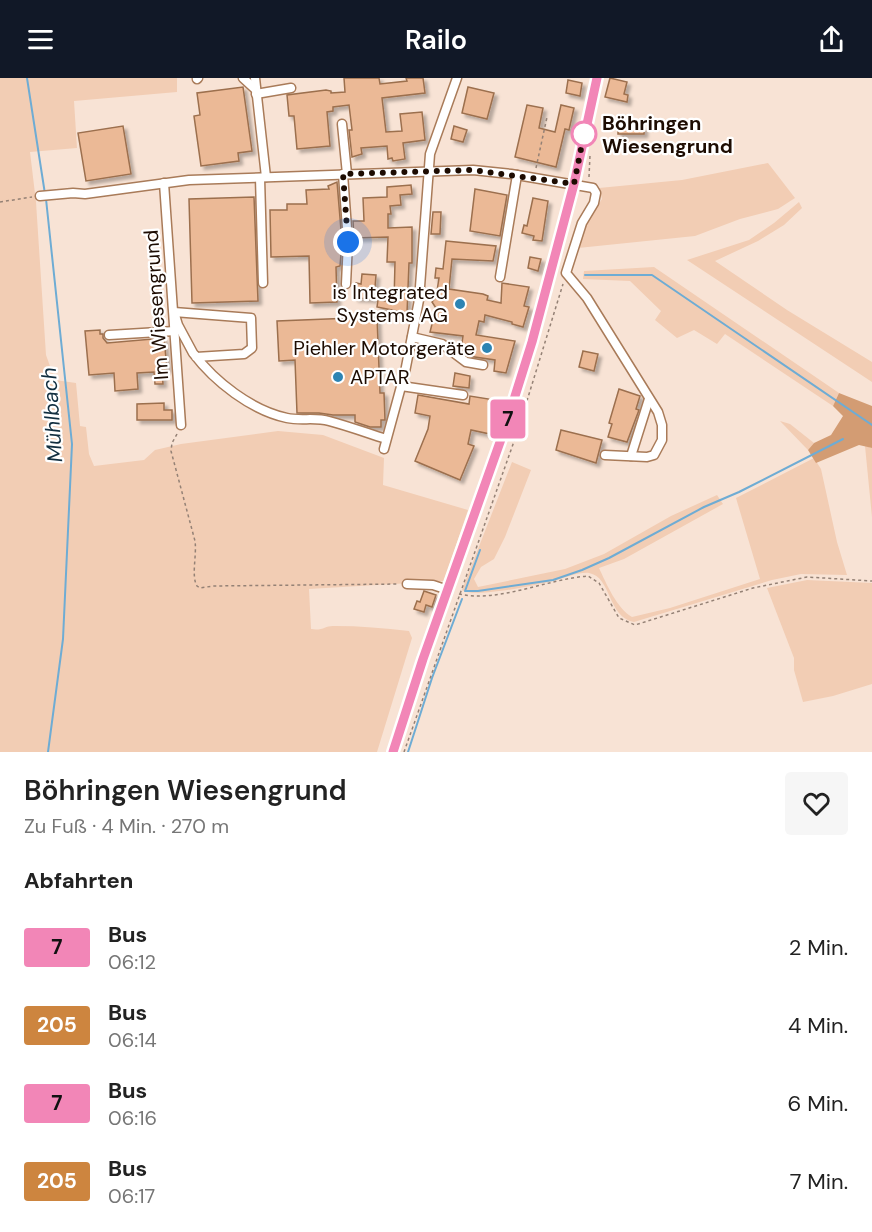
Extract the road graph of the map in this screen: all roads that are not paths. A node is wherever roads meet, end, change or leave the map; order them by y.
1 (243, 78) edge
2 (255, 78) edge
3 (457, 78) edge
4 (597, 78) edge
5 (291, 88) dead end
6 (256, 92) junction
7 (342, 124) dead end
8 (428, 171) junction
9 (345, 174) junction
10 (517, 175) junction
11 (263, 177) junction
12 (164, 183) junction
13 (574, 184) junction
14 (44, 195) road end
15 (500, 277) dead end
16 (263, 283) dead end
17 (346, 284) dead end
18 (174, 312) junction
19 (175, 331) junction
20 (110, 336) dead end
21 (412, 337) junction
22 (196, 357) junction
23 (483, 364) dead end
24 (401, 386) junction
25 (463, 395) dead end
26 (649, 399) junction
27 (181, 425) road end
28 (386, 439) junction
29 (384, 449) dead end
30 (605, 455) dead end
31 (631, 456) junction
32 (407, 584) road end
33 (448, 590) junction
34 (393, 752) edge

1 - 6 street
2 - 6 street
3 - 8 street
4 - 13 street
5 - 6 street
6 - 11 street
7 - 9 street
8 - 9 street
8 - 10 street
8 - 21 street
9 - 11 street
9 - 17 street
10 - 13 street
10 - 15 street
11 - 12 street
11 - 16 street
12 - 14 street
12 - 18 street, Im Wiesengrund
13 - 26 street
13 - 33 street
18 - 19 street, Im Wiesengrund
18 - 22 street
18 - 22 street
19 - 20 street
19 - 27 street, Im Wiesengrund
21 - 23 street
21 - 24 street
22 - 28 street
24 - 25 street
24 - 28 street
26 - 31 street
26 - 31 street
28 - 29 street
30 - 31 street
32 - 33 street
33 - 34 street

